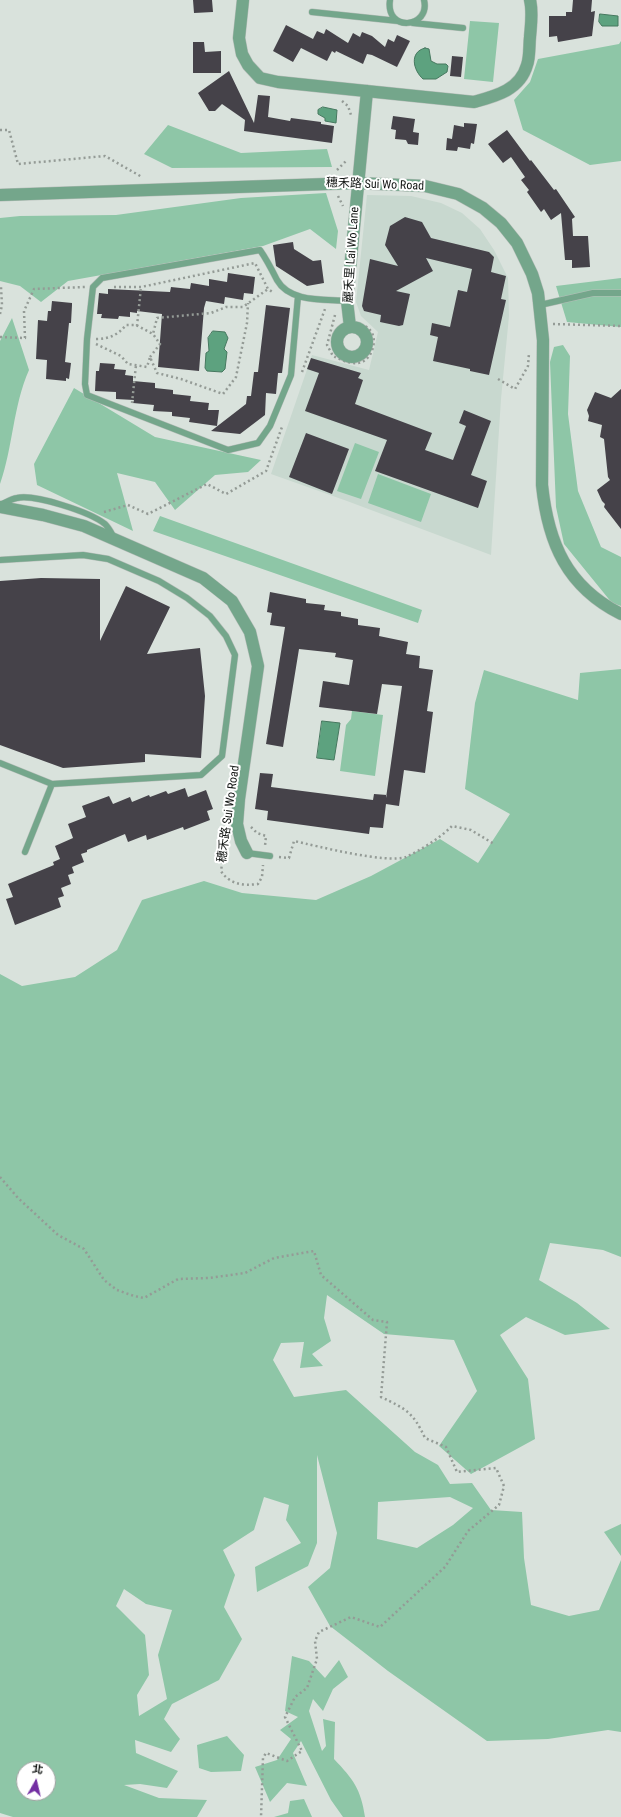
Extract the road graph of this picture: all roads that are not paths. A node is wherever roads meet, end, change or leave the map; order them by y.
1 (243, 0) edge
2 (390, 0) edge
3 (424, 0) edge
4 (530, 0) edge
5 (312, 12) dead end
6 (398, 21) junction
7 (413, 22) junction
8 (463, 28) dead end
9 (367, 91) junction
10 (357, 183) junction
11 (0, 195) edge
12 (621, 293) edge
13 (298, 296) junction
14 (347, 301) junction
15 (540, 305) junction
16 (350, 327) dead end
17 (0, 506) edge
18 (0, 560) edge
19 (621, 614) edge
20 (0, 763) edge
21 (52, 784) junction
22 (24, 852) dead end
23 (247, 853) joint
24 (267, 855) road end

1 - 9 street
2 - 6 lane
3 - 7 lane
4 - 9 street
5 - 6 lane
6 - 7 lane
7 - 8 lane
9 - 10 street, 麗禾里 Lai Wo Lane
10 - 11 street, 穗禾路 Sui Wo Road
10 - 14 street, 麗禾里 Lai Wo Lane
10 - 15 street, 穗禾路 Sui Wo Road
12 - 15 lane
13 - 13 lane
13 - 14 lane
14 - 16 street, 麗禾里 Lai Wo Lane
15 - 19 street, 穗禾路 Sui Wo Road
17 - 23 street, 穗禾路 Sui Wo Road
18 - 21 lane
20 - 21 lane
21 - 22 lane
23 - 24 lane

